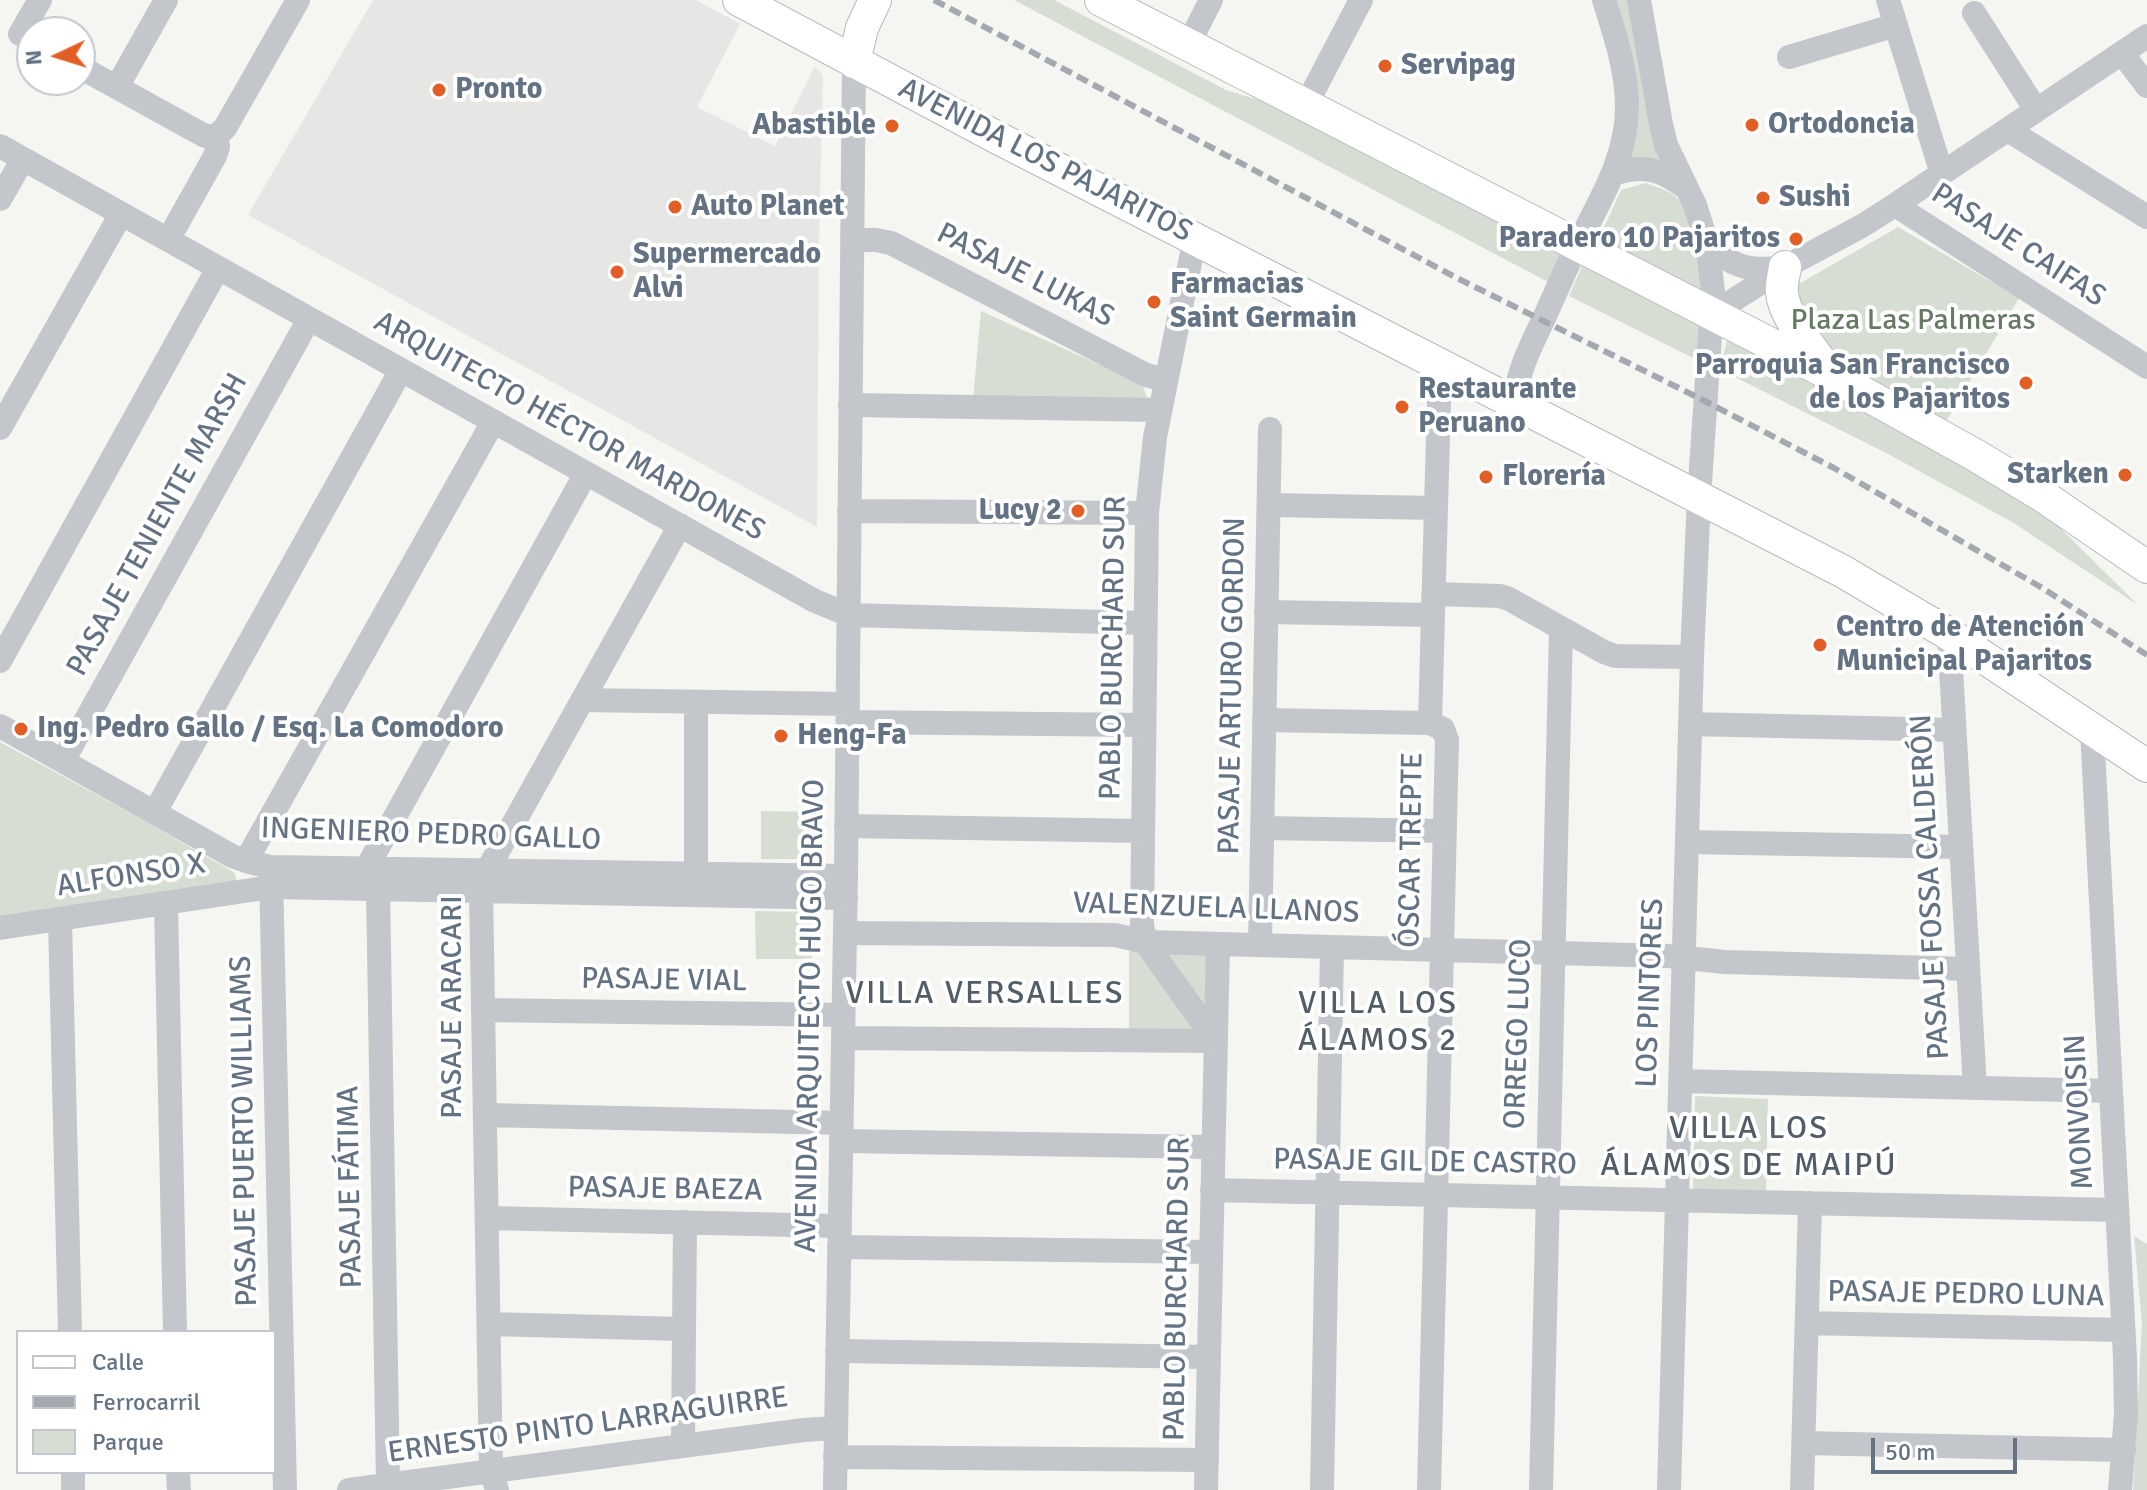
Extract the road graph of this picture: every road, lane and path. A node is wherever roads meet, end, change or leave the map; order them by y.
1 (166, 0) edge
2 (298, 0) edge
3 (739, 0) edge
4 (875, 0) edge
5 (1101, 0) edge
6 (1211, 0) edge
7 (1361, 0) edge
8 (1604, 0) edge
9 (1639, 0) edge
10 (1888, 0) edge
11 (1974, 13) dead end
12 (1896, 25) junction
13 (2147, 36) edge
14 (1188, 45) junction
15 (2122, 53) junction
16 (1789, 57) dead end
17 (854, 62) junction
18 (96, 76) edge
19 (2147, 86) edge
20 (117, 87) junction
21 (1306, 105) junction
22 (2036, 110) junction
23 (2008, 130) junction
24 (216, 136) junction
25 (0, 146) edge
26 (23, 159) junction
27 (1613, 174) junction
28 (1942, 174) junction
29 (1687, 188) junction
30 (0, 199) edge
31 (1895, 205) junction
32 (121, 214) junction
33 (2147, 217) edge
34 (1195, 238) junction
35 (168, 240) junction
36 (852, 240) junction
37 (1707, 243) junction
38 (1577, 246) junction
39 (1785, 267) junction
40 (218, 268) junction
41 (1712, 314) junction
42 (309, 319) junction
43 (1440, 364) junction
44 (2147, 367) edge
45 (401, 370) junction
46 (1831, 375) junction
47 (1166, 380) junction
48 (1515, 402) junction
49 (850, 405) junction
50 (1160, 410) junction
51 (493, 422) junction
52 (0, 428) edge
53 (1270, 429) dead end
54 (586, 473) junction
55 (1699, 497) junction
56 (1269, 505) junction
57 (1436, 508) junction
58 (849, 511) junction
59 (1147, 513) junction
60 (680, 525) junction
61 (2144, 562) edge
62 (1432, 605) junction
63 (1266, 612) junction
64 (849, 615) junction
65 (1145, 623) junction
66 (1561, 628) junction
67 (1949, 634) junction
68 (1692, 657) junction
69 (0, 661) edge
70 (582, 700) junction
71 (696, 702) junction
72 (848, 713) junction
73 (1264, 720) junction
74 (1430, 723) junction
75 (1690, 724) junction
76 (1144, 725) junction
77 (0, 726) edge
78 (1954, 730) junction
79 (2092, 730) junction
80 (63, 761) junction
81 (2147, 766) edge
82 (155, 812) junction
83 (846, 826) junction
84 (1262, 828) junction
85 (1143, 831) junction
86 (1445, 831) junction
87 (1687, 842) junction
88 (1961, 847) junction
89 (246, 861) junction
90 (696, 874) junction
91 (271, 877) junction
92 (372, 879) junction
93 (484, 881) junction
94 (846, 887) junction
95 (166, 903) junction
96 (60, 919) junction
97 (0, 928) edge
98 (845, 933) junction
99 (1146, 942) junction
100 (1218, 944) junction
101 (1260, 945) junction
102 (1332, 947) junction
103 (1442, 950) junction
104 (1554, 953) junction
105 (1684, 956) junction
106 (1968, 969) junction
107 (484, 1010) junction
108 (843, 1026) junction
109 (1216, 1041) junction
110 (1680, 1081) junction
111 (1975, 1088) junction
112 (2111, 1091) junction
113 (486, 1115) junction
114 (841, 1132) junction
115 (1213, 1147) junction
116 (1212, 1190) junction
117 (1328, 1193) junction
118 (1436, 1195) junction
119 (1546, 1197) junction
120 (1677, 1200) junction
121 (1810, 1203) junction
122 (2117, 1210) junction
123 (488, 1218) junction
124 (685, 1222) junction
125 (839, 1236) junction
126 (1211, 1252) junction
127 (1807, 1323) junction
128 (489, 1324) junction
129 (683, 1329) junction
130 (70, 1330) edge
131 (175, 1330) edge
132 (2123, 1330) junction
133 (837, 1351) junction
134 (1209, 1357) junction
135 (836, 1428) junction
136 (1804, 1443) junction
137 (683, 1445) junction
138 (2124, 1450) junction
139 (835, 1457) junction
140 (1207, 1460) junction
141 (494, 1480) edge
142 (388, 1484) junction
143 (285, 1490) edge
144 (349, 1490) edge
145 (835, 1490) edge
146 (1206, 1490) edge
147 (1322, 1490) edge
148 (1429, 1490) edge
149 (1541, 1490) edge
150 (1669, 1490) edge
151 (1802, 1490) edge
152 (2120, 1490) edge

1 - 20 street
2 - 24 street
3 - 17 main road, AVENIDA LOS PAJARITOS
4 - 17 main road
5 - 14 main road
6 - 14 street
7 - 21 street
8 - 27 street
9 - 29 street, LOS PINTORES
10 - 12 street
11 - 22 street
12 - 16 street
12 - 28 street
13 - 15 street
14 - 21 main road
15 - 19 street
15 - 22 street
17 - 34 main road, AVENIDA LOS PAJARITOS
17 - 36 street, AVENIDA ARQUITECTO HUGO BRAVO
18 - 20 street
20 - 24 street
21 - 38 main road
22 - 23 street
23 - 28 street
23 - 33 street
24 - 35 street
25 - 26 street, ARQUITECTO HÉCTOR MARDONES
26 - 30 street
26 - 32 street, ARQUITECTO HÉCTOR MARDONES
27 - 29 street
27 - 38 street
28 - 31 street
29 - 37 street, LOS PINTORES
31 - 39 street
31 - 44 street, PASAJE CAIFAS
32 - 35 street, ARQUITECTO HÉCTOR MARDONES
32 - 52 street
34 - 43 main road, AVENIDA LOS PAJARITOS
34 - 47 street, PABLO BURCHARD SUR
35 - 40 street, ARQUITECTO HÉCTOR MARDONES
36 - 47 street, PASAJE LUKAS
36 - 49 street, AVENIDA ARQUITECTO HUGO BRAVO
37 - 39 street
37 - 41 street, LOS PINTORES
38 - 41 main road
38 - 48 street
39 - 41 street
39 - 46 main road
40 - 42 street, ARQUITECTO HÉCTOR MARDONES
40 - 69 street
41 - 46 main road
41 - 55 street, LOS PINTORES
42 - 45 street, ARQUITECTO HÉCTOR MARDONES
42 - 80 street, PASAJE TENIENTE MARSH
43 - 48 main road, AVENIDA LOS PAJARITOS
43 - 57 street, ÓSCAR TREPTE
45 - 51 street, ARQUITECTO HÉCTOR MARDONES
45 - 82 street
46 - 61 main road
47 - 50 street, PABLO BURCHARD SUR
48 - 55 main road, AVENIDA LOS PAJARITOS
49 - 50 street
49 - 58 street, AVENIDA ARQUITECTO HUGO BRAVO
50 - 59 street, PABLO BURCHARD SUR
51 - 54 street, ARQUITECTO HÉCTOR MARDONES
51 - 89 street
53 - 56 street, PASAJE ARTURO GORDON
54 - 60 street, ARQUITECTO HÉCTOR MARDONES
54 - 92 street
55 - 67 main road, AVENIDA LOS PAJARITOS
55 - 68 street, LOS PINTORES
56 - 57 street
56 - 63 street, PASAJE ARTURO GORDON
57 - 62 street, ÓSCAR TREPTE
58 - 59 street
58 - 64 street, AVENIDA ARQUITECTO HUGO BRAVO
59 - 65 street, PABLO BURCHARD SUR
60 - 64 street, ARQUITECTO HÉCTOR MARDONES
60 - 70 street, PASAJE ARACARI
62 - 63 street
62 - 66 street
62 - 74 street, ÓSCAR TREPTE
63 - 73 street, PASAJE ARTURO GORDON
64 - 65 street, ARQUITECTO HÉCTOR MARDONES
64 - 72 street, AVENIDA ARQUITECTO HUGO BRAVO
65 - 76 street, PABLO BURCHARD SUR
66 - 68 street
66 - 104 street, ORREGO LUCO
67 - 78 street, PASAJE FOSSA CALDERÓN
67 - 79 main road, AVENIDA LOS PAJARITOS
68 - 75 street, LOS PINTORES
70 - 71 street
70 - 93 street, PASAJE ARACARI
71 - 72 street
71 - 90 street
72 - 76 street
72 - 83 street, AVENIDA ARQUITECTO HUGO BRAVO
73 - 74 street
73 - 84 street, PASAJE ARTURO GORDON
74 - 86 street, ÓSCAR TREPTE
75 - 78 street
75 - 87 street, LOS PINTORES
76 - 85 street, PABLO BURCHARD SUR
77 - 80 street, INGENIERO PEDRO GALLO
78 - 88 street, PASAJE FOSSA CALDERÓN
79 - 81 main road, AVENIDA LOS PAJARITOS
79 - 112 street, MONVOISIN
80 - 82 street, INGENIERO PEDRO GALLO
82 - 89 street, INGENIERO PEDRO GALLO
83 - 85 street
83 - 94 street, AVENIDA ARQUITECTO HUGO BRAVO
84 - 86 street
84 - 101 street, PASAJE ARTURO GORDON
85 - 99 street, PABLO BURCHARD SUR
86 - 103 street, ÓSCAR TREPTE
87 - 88 street
87 - 105 street, LOS PINTORES
88 - 106 street, PASAJE FOSSA CALDERÓN
89 - 91 street, INGENIERO PEDRO GALLO
90 - 93 street, INGENIERO PEDRO GALLO
90 - 94 street, INGENIERO PEDRO GALLO
91 - 92 street, INGENIERO PEDRO GALLO
91 - 95 street, ALFONSO X
91 - 143 street, PASAJE PUERTO WILLIAMS
92 - 93 street, INGENIERO PEDRO GALLO
92 - 142 street, PASAJE FÁTIMA
93 - 94 street, INGENIERO PEDRO GALLO
93 - 107 street, PASAJE ARACARI
94 - 98 street, AVENIDA ARQUITECTO HUGO BRAVO
95 - 96 street, ALFONSO X
95 - 131 street
96 - 97 street, ALFONSO X
96 - 130 street
98 - 99 street, VALENZUELA LLANOS
98 - 108 street, AVENIDA ARQUITECTO HUGO BRAVO
99 - 100 street, VALENZUELA LLANOS
99 - 109 street, PABLO BURCHARD SUR
100 - 101 street, VALENZUELA LLANOS
100 - 109 street, PABLO BURCHARD SUR
101 - 102 street, VALENZUELA LLANOS
102 - 103 street, VALENZUELA LLANOS
102 - 117 street
103 - 104 street, VALENZUELA LLANOS
103 - 118 street, ÓSCAR TREPTE
104 - 105 street, VALENZUELA LLANOS
104 - 119 street, ORREGO LUCO
105 - 106 street, VALENZUELA LLANOS
105 - 110 street, LOS PINTORES
106 - 111 street, PASAJE FOSSA CALDERÓN
107 - 108 street, PASAJE VIAL
107 - 113 street, PASAJE ARACARI
108 - 109 street, PASAJE VIAL
108 - 114 street, AVENIDA ARQUITECTO HUGO BRAVO
109 - 115 street, PABLO BURCHARD SUR
110 - 111 street
110 - 120 street, LOS PINTORES
111 - 112 street
112 - 122 street, MONVOISIN
113 - 114 street
113 - 123 street, PASAJE ARACARI
114 - 115 street
114 - 125 street, AVENIDA ARQUITECTO HUGO BRAVO
115 - 116 street, PABLO BURCHARD SUR
116 - 117 street, PASAJE GIL DE CASTRO
116 - 126 street, PABLO BURCHARD SUR
117 - 118 street, PASAJE GIL DE CASTRO
117 - 147 street
118 - 119 street, PASAJE GIL DE CASTRO
118 - 148 street, ÓSCAR TREPTE
119 - 120 street, PASAJE GIL DE CASTRO
119 - 149 street, ORREGO LUCO
120 - 121 street, PASAJE GIL DE CASTRO
120 - 150 street, LOS PINTORES
121 - 122 street, PASAJE GIL DE CASTRO
121 - 127 street
122 - 132 street, MONVOISIN
123 - 124 street, PASAJE BAEZA
123 - 128 street, PASAJE ARACARI
124 - 125 street, PASAJE BAEZA
124 - 129 street
125 - 126 street, PASAJE BAEZA
125 - 133 street, AVENIDA ARQUITECTO HUGO BRAVO
126 - 134 street, PABLO BURCHARD SUR
127 - 132 street, PASAJE PEDRO LUNA
127 - 136 street
128 - 129 street
128 - 141 street, PASAJE ARACARI
129 - 137 street
132 - 138 street, MONVOISIN
133 - 134 street
133 - 135 street, AVENIDA ARQUITECTO HUGO BRAVO
134 - 140 street, PABLO BURCHARD SUR
135 - 137 street, ERNESTO PINTO LARRAGUIRRE
135 - 139 street, AVENIDA ARQUITECTO HUGO BRAVO
136 - 138 street
136 - 151 street
137 - 141 street, ERNESTO PINTO LARRAGUIRRE
138 - 152 street, MONVOISIN
139 - 140 street
139 - 145 street, AVENIDA ARQUITECTO HUGO BRAVO
140 - 146 street, PABLO BURCHARD SUR
141 - 142 street, ERNESTO PINTO LARRAGUIRRE
142 - 144 street, ERNESTO PINTO LARRAGUIRRE

